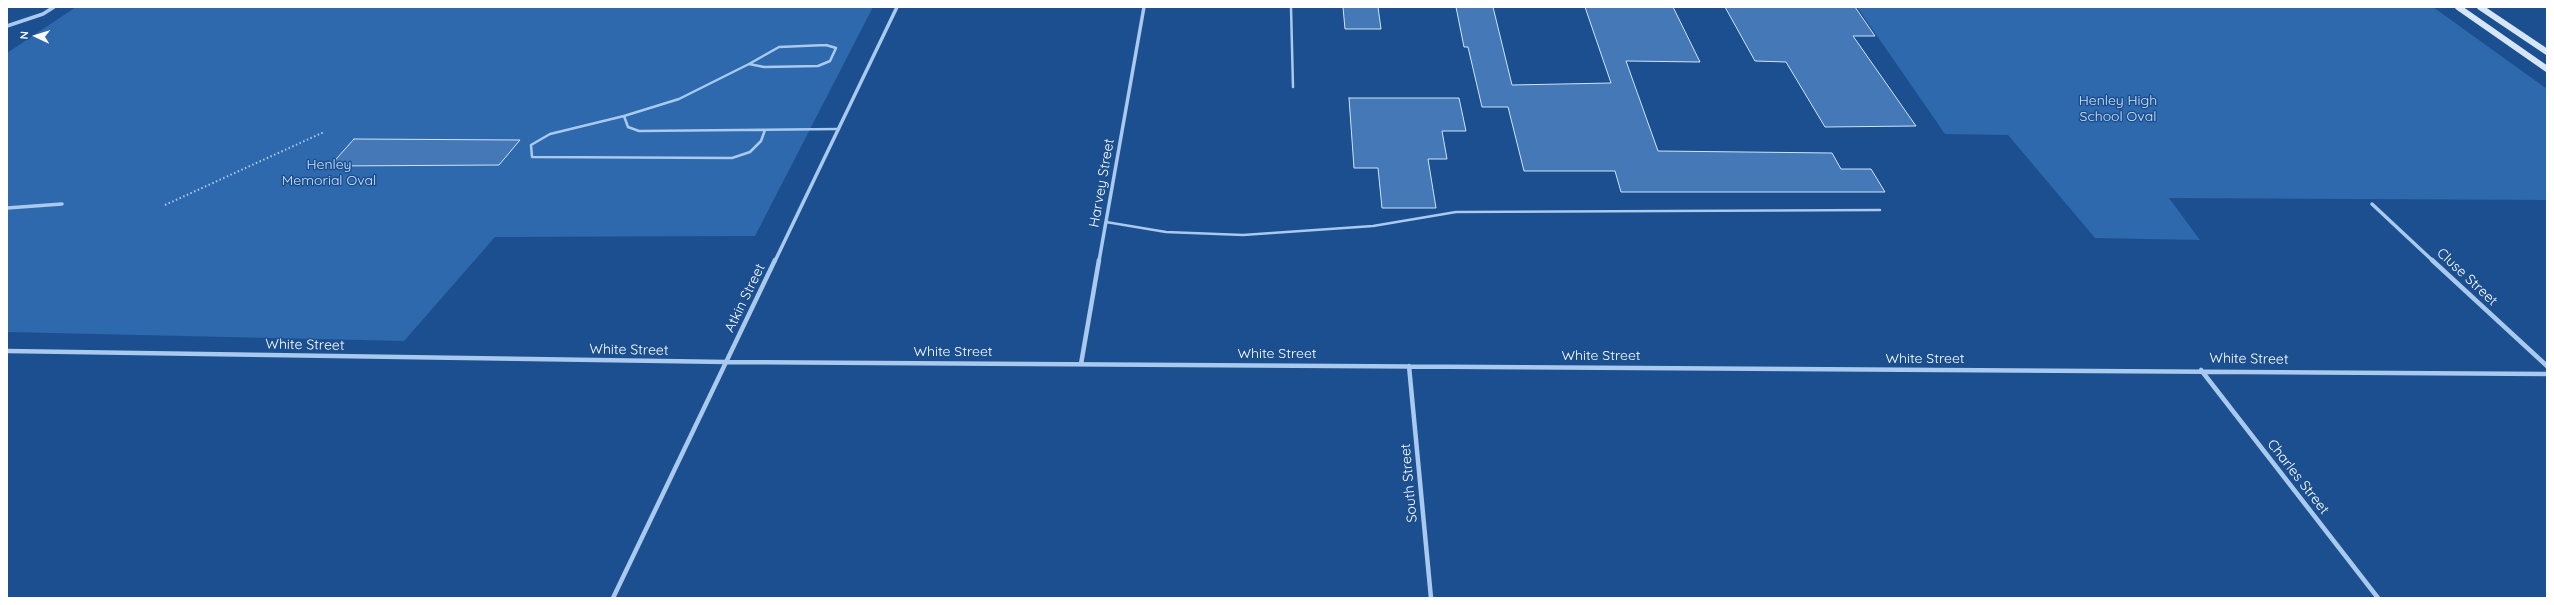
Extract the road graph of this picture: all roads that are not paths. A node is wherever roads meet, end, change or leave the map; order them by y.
1 (54, 7) edge
2 (897, 7) edge
3 (1144, 7) edge
4 (1291, 7) edge
5 (2458, 7) edge
6 (2480, 7) edge
7 (7, 26) edge
8 (2547, 52) edge
9 (749, 64) junction
10 (2547, 69) edge
11 (1293, 87) dead end
12 (624, 116) junction
13 (839, 129) junction
14 (765, 130) junction
15 (62, 204) dead end
16 (2372, 204) dead end
17 (7, 208) edge
18 (1880, 210) dead end
19 (1106, 222) junction
20 (7, 351) edge
21 (726, 362) junction
22 (1080, 364) junction
23 (1409, 366) junction
24 (2547, 366) edge
25 (2201, 370) junction
26 (2547, 374) edge
27 (613, 598) edge
28 (1431, 598) edge
29 (2378, 598) edge

1 - 7 street
2 - 13 street, Atkin Street
3 - 19 street, Harvey Street
4 - 11 lane
5 - 10 main road
6 - 8 main road
9 - 9 lane
9 - 12 lane
12 - 14 lane
12 - 14 lane
13 - 14 lane
13 - 21 street, Atkin Street
15 - 17 street
16 - 24 street, Cluse Street
18 - 19 lane
19 - 22 street, Harvey Street
20 - 21 street, White Street
21 - 22 street, White Street
21 - 27 street, Atkin Street
22 - 23 street, White Street
23 - 25 street, White Street
23 - 28 street, South Street
25 - 26 street, White Street
25 - 29 street, Charles Street

